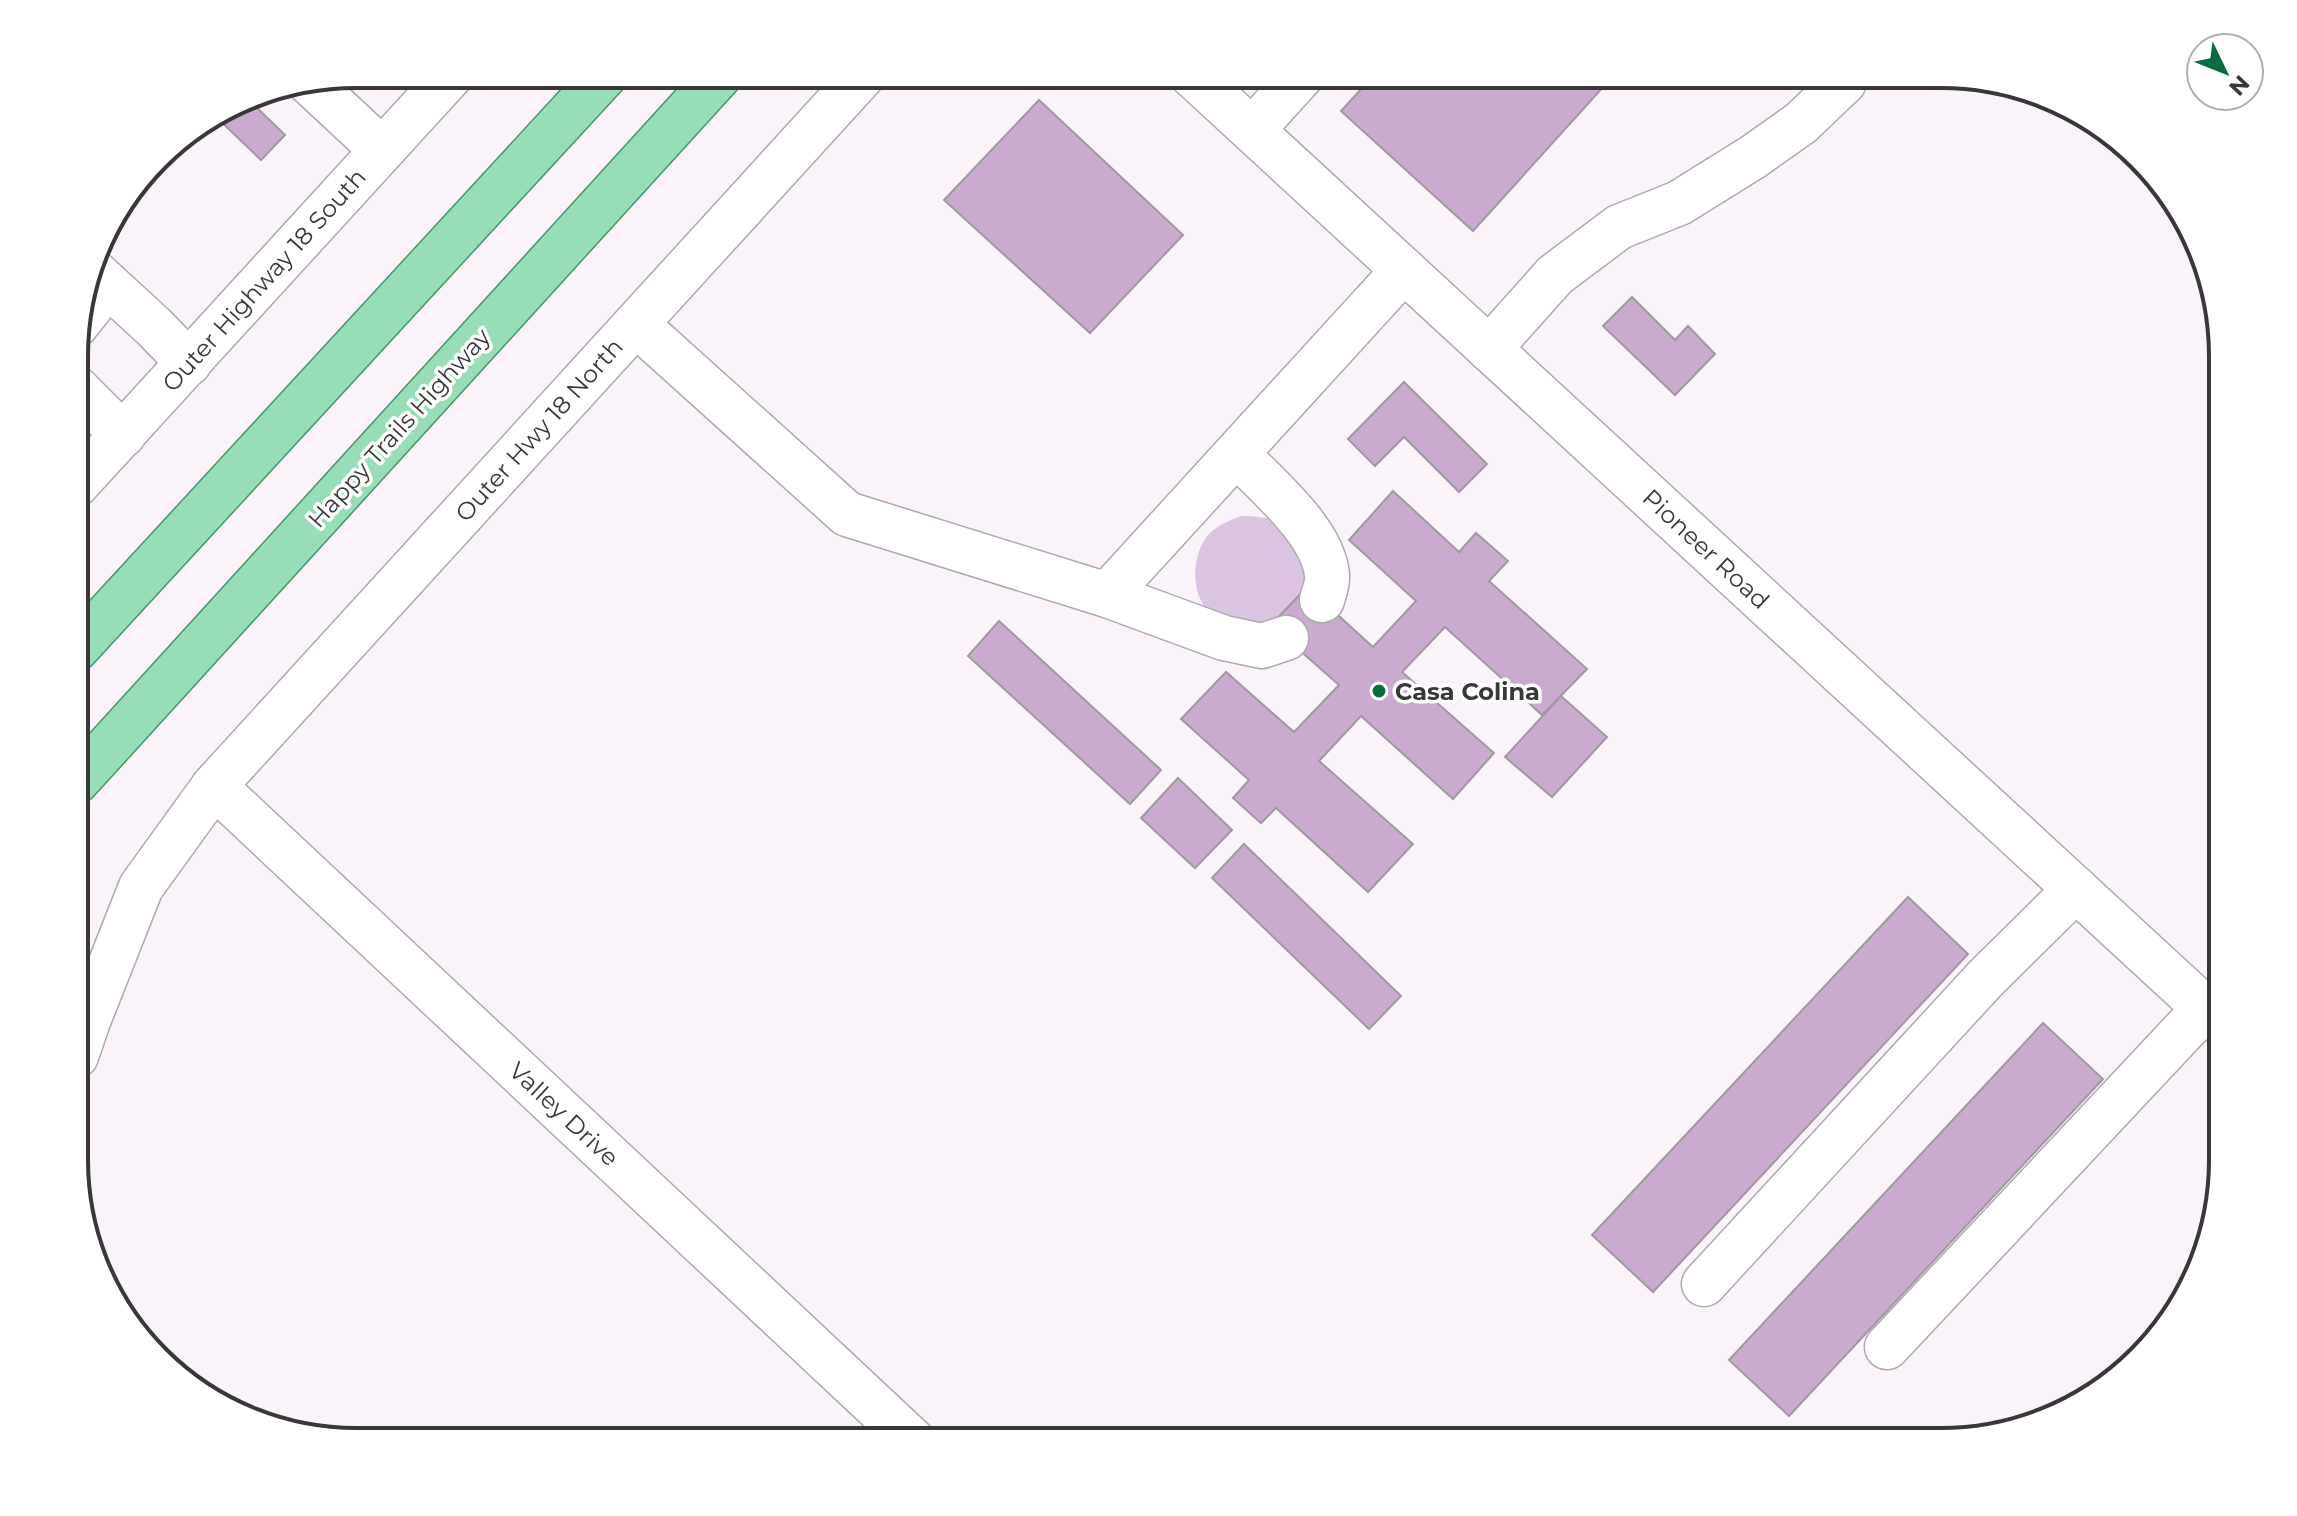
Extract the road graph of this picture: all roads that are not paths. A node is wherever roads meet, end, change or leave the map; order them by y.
1 (1207, 88) edge
2 (1290, 88) edge
3 (1838, 88) edge
4 (438, 89) edge
5 (592, 89) edge
6 (708, 89) edge
7 (851, 89) edge
8 (319, 91) edge
9 (1252, 130) junction
10 (382, 150) junction
11 (1404, 270) junction
12 (100, 277) edge
13 (636, 324) junction
14 (1489, 349) junction
15 (189, 363) junction
16 (88, 400) edge
17 (123, 435) junction
18 (1237, 454) junction
19 (88, 472) edge
20 (1107, 595) junction
21 (1322, 600) dead end
22 (88, 636) edge
23 (1286, 638) dead end
24 (88, 769) edge
25 (214, 786) junction
26 (2076, 889) junction
27 (2208, 1010) edge
28 (88, 1021) edge
29 (2208, 1022) edge
30 (1704, 1284) dead end
31 (1887, 1347) dead end
32 (899, 1428) edge

1 - 9 street, Pioneer Road
2 - 9 street
3 - 14 street
4 - 10 street, Outer Highway 18 South
5 - 22 main road
6 - 24 main road, Happy Trails Highway
7 - 13 street, Outer Hwy 18 North
8 - 10 street
9 - 11 street, Pioneer Road
10 - 15 street, Outer Highway 18 South
11 - 14 street, Pioneer Road
11 - 18 street
12 - 15 street
13 - 20 street
13 - 25 street, Outer Hwy 18 North
14 - 26 street, Pioneer Road
15 - 17 street, Outer Highway 18 South
16 - 17 street
17 - 19 street, Outer Highway 18 South
18 - 20 street
18 - 21 street
20 - 23 street
25 - 28 street, Outer Hwy 18 North
25 - 32 street, Valley Drive
26 - 27 street, Pioneer Road
26 - 30 street
29 - 31 street

